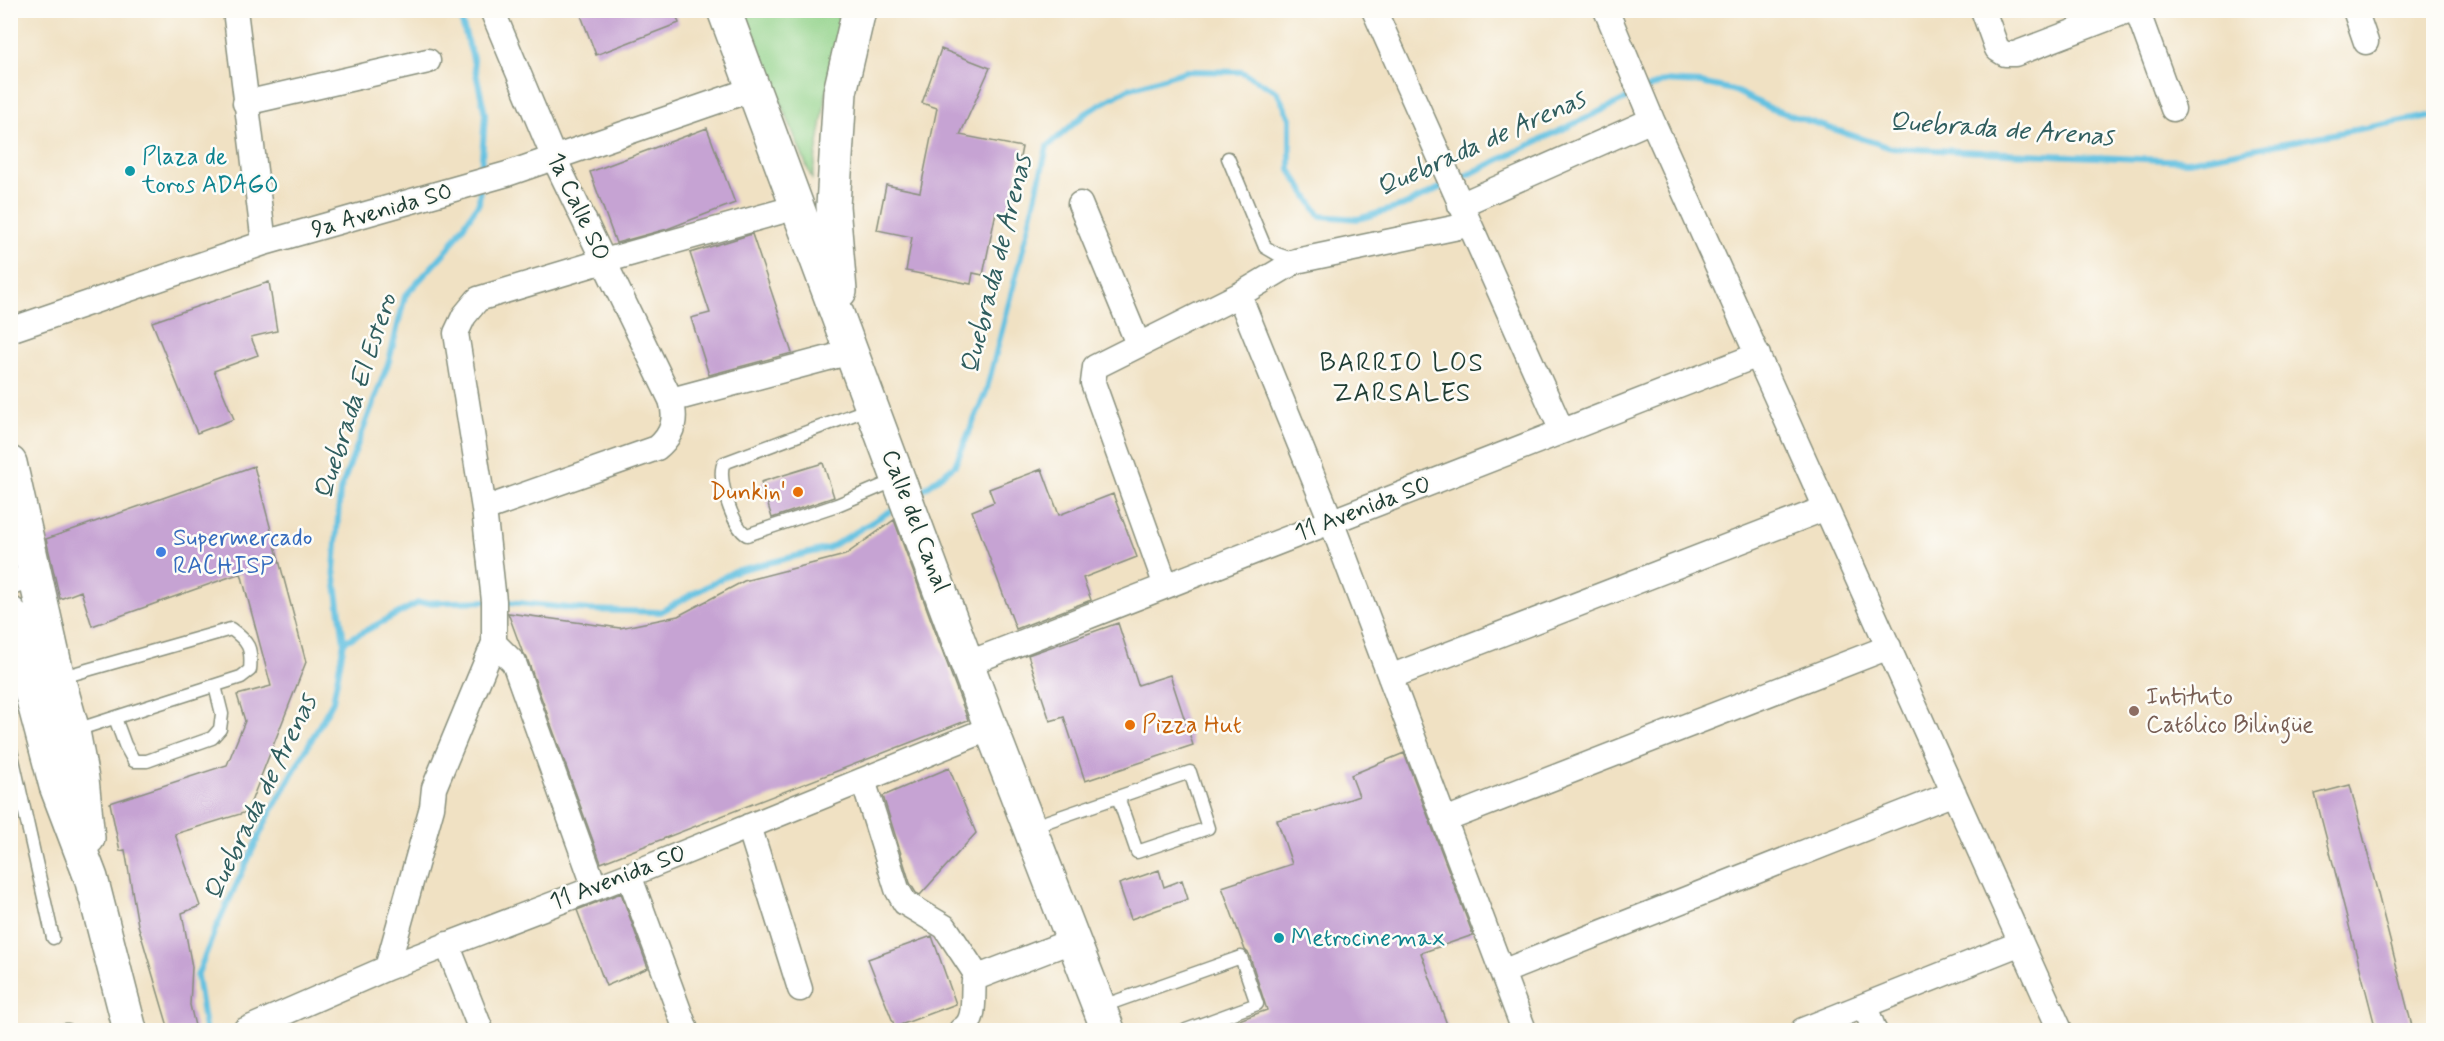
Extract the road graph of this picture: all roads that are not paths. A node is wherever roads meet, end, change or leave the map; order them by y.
1 (235, 10) edge
2 (492, 10) edge
3 (724, 10) edge
4 (859, 10) edge
5 (1374, 10) edge
6 (1606, 10) edge
7 (1983, 10) edge
8 (2130, 10) edge
9 (2137, 10) edge
10 (2355, 10) edge
11 (2366, 42) dead end
12 (428, 61) dead end
13 (753, 89) junction
14 (245, 103) junction
15 (2173, 109) dead end
16 (1649, 114) junction
17 (554, 158) junction
18 (1228, 158) dead end
19 (1080, 204) dead end
20 (1460, 206) junction
21 (797, 207) junction
22 (264, 243) junction
23 (604, 261) junction
24 (1296, 261) junction
25 (1239, 295) junction
26 (10, 330) edge
27 (848, 342) junction
28 (1138, 344) junction
29 (1758, 355) junction
30 (671, 400) junction
31 (872, 408) junction
32 (1562, 431) junction
33 (10, 463) edge
34 (900, 483) junction
35 (1826, 508) junction
36 (484, 509) junction
37 (1331, 521) junction
38 (24, 579) edge
39 (1166, 586) junction
40 (10, 613) edge
41 (494, 643) junction
42 (1889, 647) junction
43 (969, 663) junction
44 (1390, 677) junction
45 (58, 678) junction
46 (215, 686) junction
47 (115, 718) junction
48 (991, 728) junction
49 (73, 731) junction
50 (10, 746) edge
51 (863, 780) junction
52 (1954, 793) junction
53 (1118, 797) junction
54 (1444, 820) junction
55 (749, 826) junction
56 (1030, 828) junction
57 (629, 875) junction
58 (91, 878) junction
59 (595, 888) junction
60 (53, 938) dead end
61 (1074, 940) junction
62 (2021, 943) junction
63 (447, 944) junction
64 (387, 968) junction
65 (1502, 972) junction
66 (978, 977) junction
67 (800, 989) dead end
68 (1865, 1006) junction
69 (1104, 1019) edge
70 (130, 1030) edge
71 (245, 1030) edge
72 (481, 1030) edge
73 (686, 1030) edge
74 (961, 1030) edge
75 (1186, 1030) edge
76 (1524, 1030) edge
77 (1803, 1030) edge
78 (1874, 1030) edge
79 (2060, 1030) edge

1 - 14 street
2 - 17 street, 1a Calle SO
3 - 13 main road, Calle del Canal
4 - 27 main road
5 - 20 street
6 - 16 street
7 - 8 street
9 - 15 street
10 - 11 street
12 - 14 street
13 - 17 street, 9a Avenida SO
13 - 21 main road, Calle del Canal
14 - 22 street
16 - 20 street
16 - 29 street
17 - 22 street, 9a Avenida SO
17 - 23 street, 1a Calle SO
18 - 24 lane
19 - 28 street
20 - 24 street
20 - 32 street
21 - 23 street
21 - 27 main road, Calle del Canal
22 - 26 street, 9a Avenida SO
23 - 30 street, 1a Calle SO
23 - 36 street
24 - 25 street
25 - 28 street
25 - 37 street
27 - 30 street
27 - 31 main road, Calle del Canal
28 - 39 street
29 - 32 street, 11 Avenida SO
29 - 35 street
30 - 36 street
31 - 34 main road, Calle del Canal
31 - 34 lane
32 - 37 street, 11 Avenida SO
33 - 38 main road
34 - 43 main road, Calle del Canal
35 - 42 street
35 - 44 street
36 - 41 street
37 - 39 street, 11 Avenida SO
37 - 44 street
38 - 45 main road
39 - 43 street, 11 Avenida SO
40 - 58 main road
41 - 59 street
41 - 64 street
42 - 52 street
42 - 54 street
43 - 48 main road, Calle del Canal
44 - 54 street
45 - 46 lane
45 - 49 main road
46 - 47 lane
46 - 47 lane
47 - 49 lane
48 - 51 street, 11 Avenida SO
48 - 56 main road, Calle del Canal
49 - 58 main road
50 - 60 lane
51 - 55 street, 11 Avenida SO
51 - 66 street
52 - 62 street
52 - 65 street
53 - 53 lane
53 - 56 lane
54 - 65 street
55 - 57 street, 11 Avenida SO
55 - 67 street
56 - 61 main road, Calle del Canal
57 - 59 street, 11 Avenida SO
57 - 73 street
58 - 70 main road
59 - 63 street, 11 Avenida SO
61 - 66 street
61 - 69 main road, Calle del Canal
62 - 68 street
62 - 79 street
63 - 64 street, 11 Avenida SO
63 - 72 street
64 - 71 street, 11 Avenida SO
65 - 76 street
66 - 74 street
68 - 77 street
68 - 78 street
69 - 75 lane

